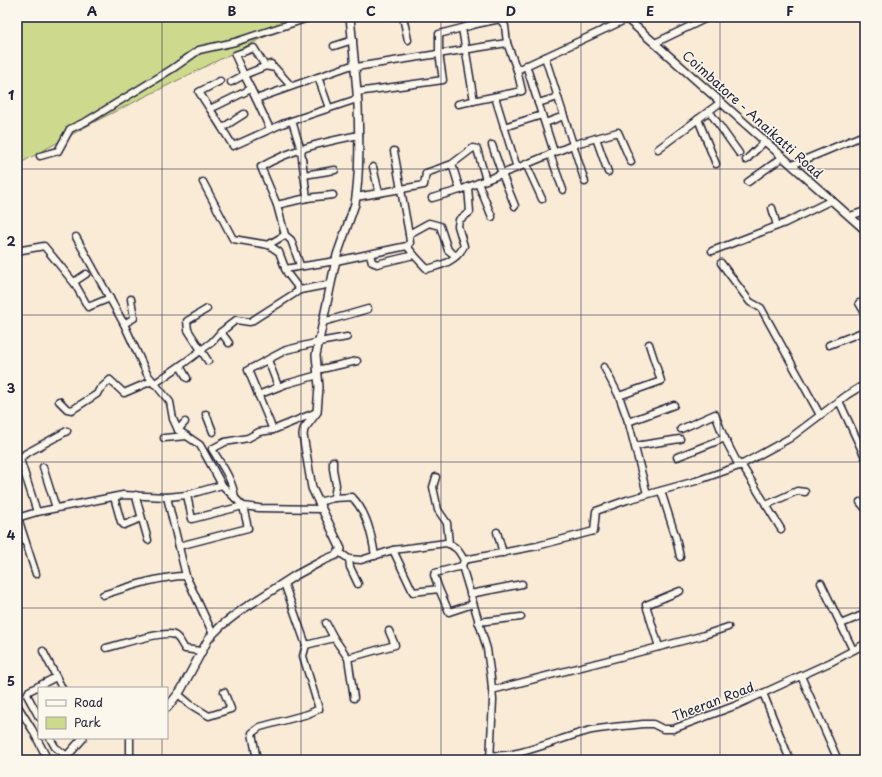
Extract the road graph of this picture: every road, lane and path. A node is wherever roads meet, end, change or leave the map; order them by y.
1 (311, 17) edge
2 (350, 17) edge
3 (403, 17) edge
4 (474, 17) edge
5 (709, 17) edge
6 (626, 18) edge
7 (701, 19) edge
8 (476, 24) junction
9 (462, 28) junction
10 (352, 40) junction
11 (408, 40) dead end
12 (507, 43) junction
13 (655, 43) junction
14 (334, 46) dead end
15 (465, 49) junction
16 (439, 53) junction
17 (545, 57) junction
18 (268, 65) junction
19 (356, 65) junction
20 (526, 65) junction
21 (517, 70) junction
22 (244, 75) junction
23 (318, 76) junction
24 (220, 81) dead end
25 (231, 82) dead end
26 (291, 86) junction
27 (251, 89) junction
28 (357, 96) junction
29 (495, 96) junction
30 (558, 97) junction
31 (256, 99) junction
32 (474, 101) junction
33 (721, 102) junction
34 (538, 103) junction
35 (458, 104) dead end
36 (329, 108) junction
37 (210, 109) junction
38 (709, 111) junction
39 (244, 114) dead end
40 (542, 116) junction
41 (564, 116) junction
42 (698, 119) junction
43 (292, 121) junction
44 (544, 123) junction
45 (504, 127) junction
46 (222, 128) junction
47 (270, 129) junction
48 (359, 135) junction
49 (864, 135) dead end
50 (596, 138) junction
51 (765, 141) junction
52 (573, 144) junction
53 (492, 145) dead end
54 (658, 149) dead end
55 (301, 150) junction
56 (394, 151) dead end
57 (552, 153) junction
58 (739, 153) dead end
59 (40, 156) dead end
60 (783, 157) junction
61 (746, 160) dead end
62 (631, 162) dead end
63 (452, 164) junction
64 (526, 164) junction
65 (716, 164) dead end
66 (792, 165) junction
67 (373, 167) dead end
68 (517, 168) junction
69 (335, 170) dead end
70 (608, 172) dead end
71 (502, 174) junction
72 (304, 175) junction
73 (486, 180) junction
74 (203, 182) dead end
75 (585, 182) dead end
76 (748, 182) dead end
77 (478, 183) junction
78 (468, 187) junction
79 (402, 189) junction
80 (460, 190) junction
81 (563, 190) dead end
82 (379, 193) junction
83 (333, 195) dead end
84 (356, 197) junction
85 (307, 198) junction
86 (432, 198) dead end
87 (542, 199) dead end
88 (832, 200) junction
89 (277, 205) junction
90 (515, 206) dead end
91 (772, 208) dead end
92 (865, 211) edge
93 (850, 216) junction
94 (492, 217) dead end
95 (777, 226) junction
96 (865, 230) edge
97 (409, 234) junction
98 (285, 235) junction
99 (76, 237) dead end
100 (268, 245) junction
101 (407, 246) junction
102 (22, 250) dead end
103 (712, 251) dead end
104 (370, 254) junction
105 (414, 255) junction
106 (456, 256) junction
107 (336, 260) junction
108 (721, 263) dead end
109 (300, 265) junction
110 (285, 268) junction
111 (86, 274) dead end
112 (74, 282) junction
113 (331, 284) junction
114 (300, 290) junction
115 (110, 298) junction
116 (131, 299) dead end
117 (859, 303) dead end
118 (207, 309) dead end
119 (368, 309) dead end
120 (865, 313) edge
121 (323, 322) junction
122 (124, 324) junction
123 (221, 332) junction
124 (865, 332) edge
125 (348, 337) dead end
126 (318, 342) junction
127 (229, 343) dead end
128 (648, 344) dead end
129 (829, 345) dead end
130 (201, 350) junction
131 (268, 360) junction
132 (208, 361) dead end
133 (357, 361) dead end
134 (180, 366) junction
135 (604, 367) dead end
136 (318, 372) junction
137 (188, 378) dead end
138 (153, 382) junction
139 (865, 384) edge
140 (278, 386) junction
141 (258, 395) junction
142 (619, 396) junction
143 (59, 401) dead end
144 (839, 401) junction
145 (674, 405) dead end
146 (316, 412) junction
147 (206, 414) dead end
148 (820, 415) junction
149 (185, 422) dead end
150 (628, 422) junction
151 (680, 429) dead end
152 (178, 430) junction
153 (272, 430) junction
154 (67, 431) dead end
155 (213, 432) dead end
156 (187, 436) junction
157 (164, 438) dead end
158 (725, 438) junction
159 (680, 439) dead end
160 (635, 446) junction
161 (677, 457) dead end
162 (865, 457) edge
163 (333, 461) dead end
164 (740, 465) junction
165 (43, 468) dead end
166 (436, 477) dead end
167 (222, 485) junction
168 (661, 491) junction
169 (804, 492) dead end
170 (648, 494) junction
171 (136, 495) junction
172 (187, 495) junction
173 (114, 497) junction
174 (166, 497) junction
175 (235, 498) junction
176 (334, 498) junction
177 (860, 502) dead end
178 (320, 505) junction
179 (766, 505) junction
180 (243, 506) junction
181 (56, 508) junction
182 (865, 508) edge
183 (37, 512) junction
184 (17, 517) edge
185 (141, 518) junction
186 (781, 529) dead end
187 (497, 532) dead end
188 (148, 540) dead end
189 (449, 544) junction
190 (179, 546) junction
191 (393, 550) junction
192 (339, 552) junction
193 (503, 552) junction
194 (375, 556) junction
195 (680, 557) dead end
196 (349, 559) junction
197 (463, 563) junction
198 (36, 574) dead end
199 (186, 576) junction
200 (284, 583) junction
201 (821, 583) dead end
202 (358, 584) dead end
203 (522, 584) dead end
204 (439, 589) junction
205 (680, 591) dead end
206 (470, 594) junction
207 (103, 595) dead end
208 (473, 604) junction
209 (865, 614) edge
210 (521, 617) dead end
211 (478, 622) junction
212 (326, 623) dead end
213 (840, 624) junction
214 (728, 627) dead end
215 (389, 631) dead end
216 (213, 634) junction
217 (334, 638) junction
218 (865, 644) edge
219 (306, 645) junction
220 (659, 647) junction
221 (106, 648) dead end
222 (853, 650) junction
223 (43, 651) dead end
224 (201, 651) junction
225 (348, 658) junction
226 (801, 676) junction
227 (56, 677) junction
228 (61, 687) edge
229 (492, 690) junction
230 (224, 692) dead end
231 (763, 693) junction
232 (178, 694) junction
233 (354, 698) dead end
234 (17, 705) edge
235 (168, 707) edge
236 (38, 715) edge
237 (51, 739) edge
238 (82, 739) edge
239 (130, 739) edge
240 (490, 757) edge
241 (66, 758) edge
242 (48, 760) edge
243 (130, 760) edge
244 (257, 760) edge
245 (790, 760) edge
246 (838, 760) edge

1 - 59 street
2 - 10 main road
3 - 11 street
4 - 8 street
5 - 7 street
6 - 13 main road, Coimbatore - Anaikatti Road
6 - 17 street
7 - 13 street
8 - 9 street
8 - 12 street
9 - 15 street
9 - 16 street
10 - 14 street
10 - 19 main road
12 - 15 street
12 - 21 street
13 - 33 main road, Coimbatore - Anaikatti Road
15 - 16 street
15 - 32 street
16 - 19 street
16 - 28 street
17 - 20 street
17 - 30 street
18 - 22 street
18 - 22 street
18 - 26 street
19 - 23 street
19 - 28 main road
20 - 21 street
20 - 34 street
21 - 29 street
22 - 25 street
22 - 27 street
23 - 26 street
23 - 36 street
24 - 37 street
26 - 31 street
27 - 31 street
27 - 37 street
28 - 36 street
28 - 48 main road
29 - 32 street
29 - 45 street
30 - 34 street
30 - 41 street
31 - 47 street
32 - 35 street
33 - 38 street
33 - 51 main road, Coimbatore - Anaikatti Road
34 - 40 street
36 - 43 street
37 - 46 street
38 - 42 street
38 - 58 street
39 - 46 street
40 - 44 street
40 - 45 street
41 - 44 street
41 - 52 street
42 - 54 street
42 - 65 street
43 - 47 street
43 - 55 street
44 - 57 street
45 - 68 street
46 - 47 street
48 - 55 street
48 - 84 main road
49 - 66 street
50 - 52 street
50 - 62 street
50 - 70 street
51 - 60 main road, Coimbatore - Anaikatti Road
51 - 61 street
52 - 57 street
52 - 75 street
53 - 71 street
55 - 72 street
55 - 89 street
56 - 79 street
57 - 64 street
57 - 81 street
60 - 66 main road, Coimbatore - Anaikatti Road
60 - 76 street
63 - 73 street
63 - 79 street
63 - 80 street
64 - 68 street
64 - 87 street
66 - 88 main road, Coimbatore - Anaikatti Road
67 - 82 street
68 - 71 street
69 - 72 street
71 - 73 street
71 - 90 street
72 - 85 street
73 - 77 street
74 - 100 street
77 - 78 street
77 - 94 street
78 - 80 street
78 - 106 street
79 - 82 street
79 - 97 street
80 - 86 street
82 - 84 street
83 - 85 street
84 - 107 main road
85 - 89 street
88 - 93 main road, Coimbatore - Anaikatti Road
88 - 95 street
89 - 98 street
91 - 95 street
92 - 93 street
93 - 96 main road, Coimbatore - Anaikatti Road
95 - 103 street
97 - 101 street
97 - 106 street
98 - 100 street
98 - 109 street
99 - 115 street
100 - 110 street
101 - 104 street
101 - 105 street
102 - 112 street
104 - 105 street
104 - 107 street
105 - 106 street
107 - 109 street
107 - 113 main road
108 - 148 street
109 - 110 street
110 - 114 street
111 - 112 street
112 - 115 street
113 - 114 street
113 - 121 main road
114 - 123 street
115 - 122 street
116 - 122 street
117 - 120 street
118 - 130 street
119 - 121 street
121 - 126 main road
122 - 138 street
123 - 127 street
123 - 130 street
124 - 129 street
125 - 126 street
126 - 131 street
126 - 136 main road
128 - 142 street
130 - 132 street
130 - 134 street
131 - 140 street
131 - 141 street
133 - 136 street
134 - 137 street
134 - 138 street
135 - 142 street
136 - 140 street
136 - 146 main road
138 - 143 street
138 - 152 street
139 - 144 street
140 - 141 street
141 - 153 street
142 - 150 street
144 - 148 street
144 - 162 street
145 - 150 street
146 - 153 street
146 - 178 main road
147 - 155 street
148 - 164 street
149 - 152 street
150 - 160 street
151 - 158 street
152 - 156 street
153 - 175 street
154 - 183 street
156 - 157 street
156 - 167 street
158 - 161 street
158 - 164 street
159 - 160 street
160 - 170 street
163 - 176 street
164 - 168 street
164 - 179 street
165 - 181 street
166 - 189 street
167 - 172 street
167 - 175 street
168 - 170 street
168 - 195 street
169 - 179 street
170 - 193 street
171 - 173 street
171 - 174 street
171 - 185 street
172 - 174 street
172 - 180 street
173 - 181 street
173 - 185 street
174 - 190 street
175 - 180 street
176 - 178 street
176 - 194 street
177 - 182 street
178 - 180 street
178 - 192 main road
179 - 186 street
180 - 190 street
181 - 183 street
183 - 184 street
184 - 198 street
185 - 188 street
187 - 193 street
189 - 191 street
189 - 197 street
190 - 199 street
191 - 194 street
191 - 204 street
192 - 196 street
192 - 200 main road
193 - 197 street
194 - 196 street
196 - 202 street
197 - 204 street
197 - 206 street
199 - 207 street
199 - 216 street
200 - 216 main road
200 - 219 street
201 - 213 street
203 - 206 street
204 - 208 street
205 - 220 street
206 - 208 street
208 - 211 street
209 - 213 street
210 - 211 street
211 - 229 street
212 - 217 street
213 - 222 street
214 - 220 street
215 - 225 street
216 - 224 main road
217 - 219 street
217 - 225 street
218 - 222 street, Theeran Road
219 - 244 street
220 - 229 street
221 - 224 street
222 - 226 street, Theeran Road
223 - 227 street
224 - 232 main road
225 - 233 street
226 - 231 street, Theeran Road
226 - 246 street
227 - 228 street
227 - 236 street
229 - 240 street
230 - 232 street
231 - 240 street, Theeran Road
231 - 245 street
232 - 235 main road
234 - 242 street
237 - 241 street
238 - 241 main road
239 - 243 street

